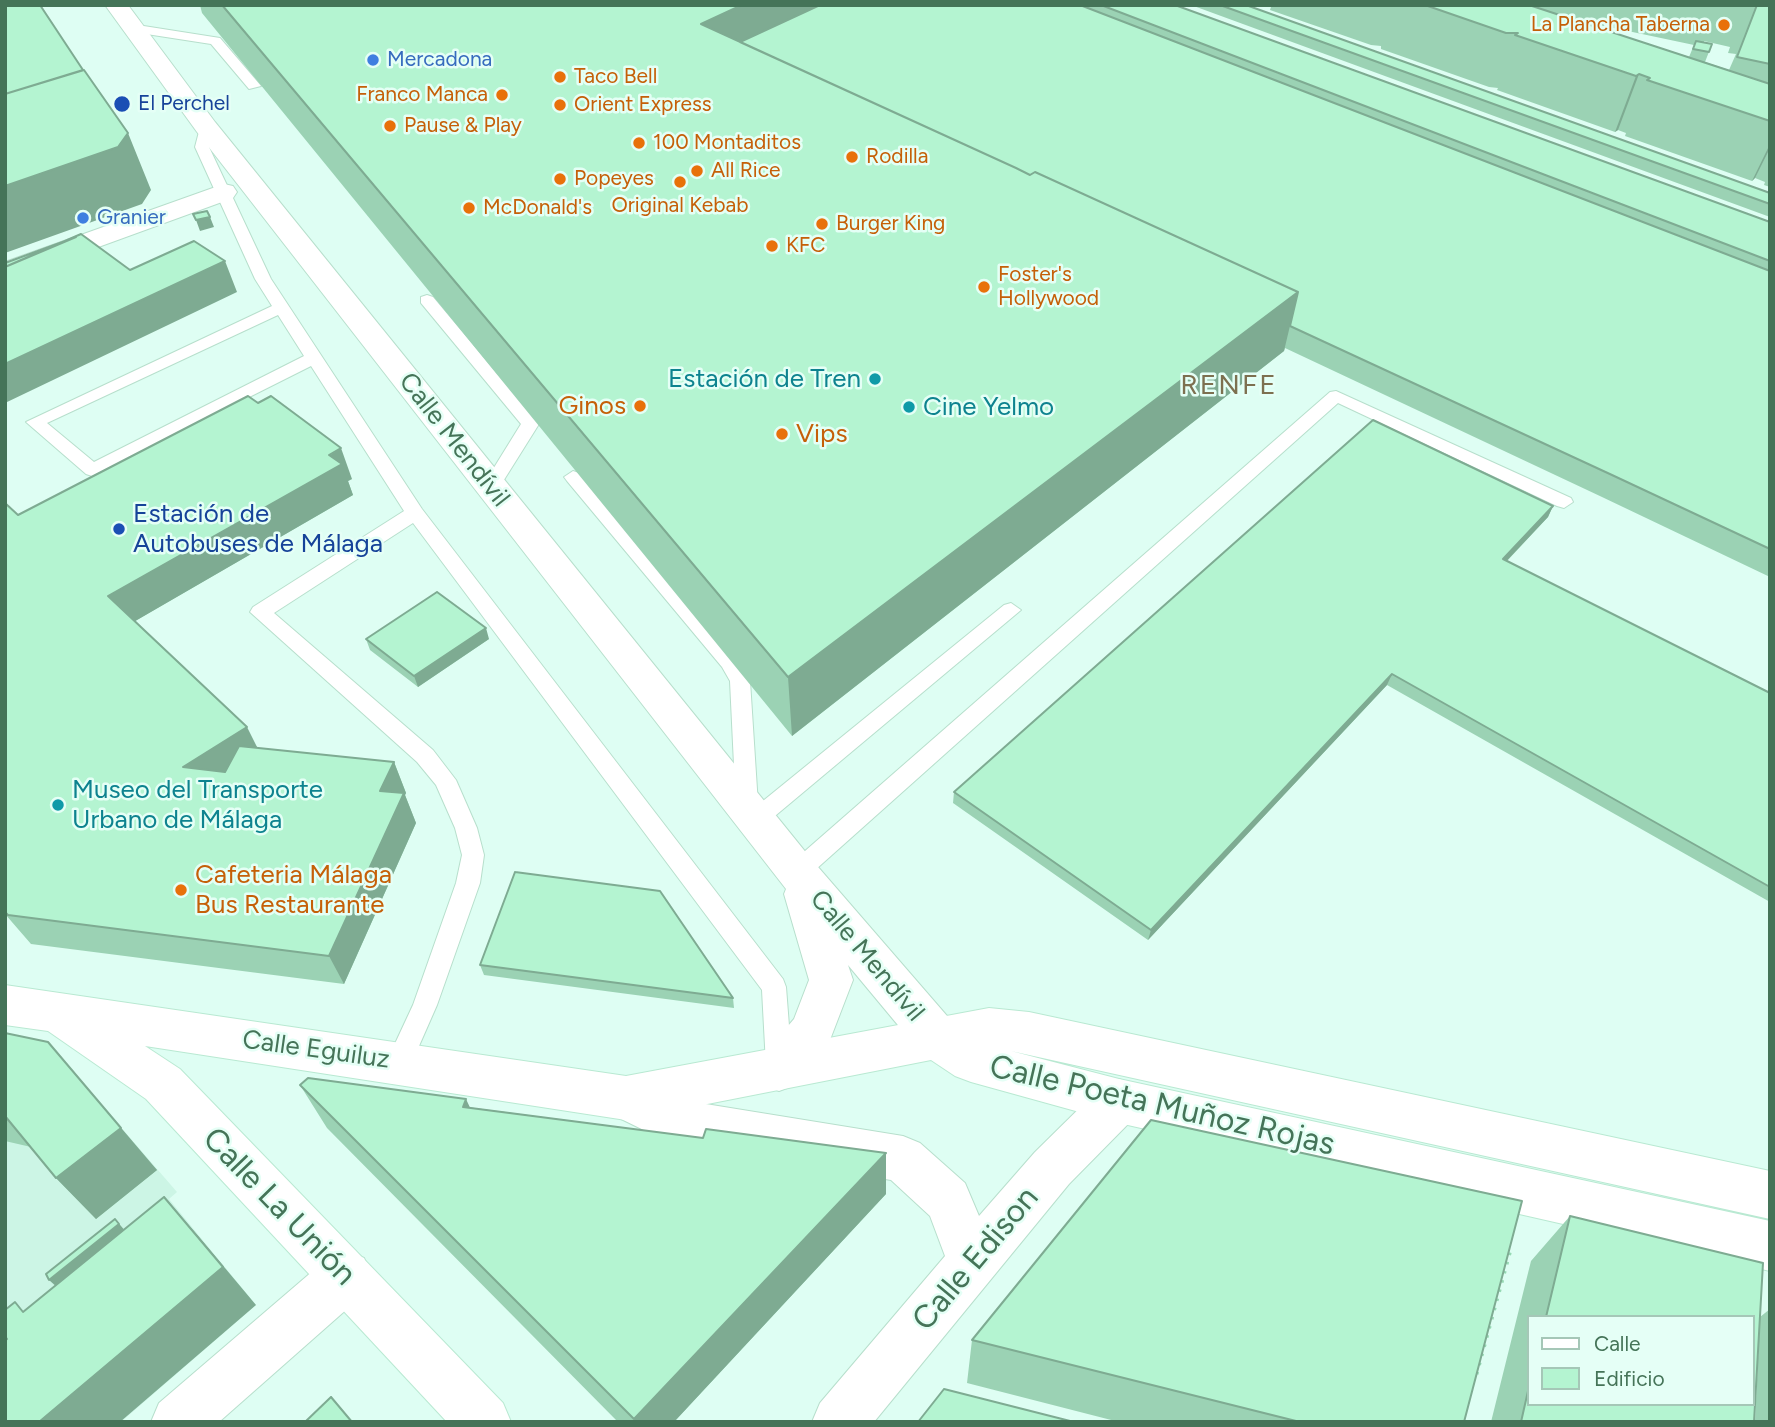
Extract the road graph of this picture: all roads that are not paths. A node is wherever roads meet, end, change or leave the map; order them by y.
1 (116, 5) edge
2 (131, 28) junction
3 (254, 86) edge
4 (206, 127) junction
5 (224, 192) junction
6 (5, 272) edge
7 (427, 300) edge
8 (281, 307) junction
9 (314, 358) junction
10 (573, 477) edge
11 (491, 487) junction
12 (1564, 502) dead end
13 (415, 513) junction
14 (1012, 610) dead end
15 (751, 815) junction
16 (797, 872) junction
17 (5, 1005) edge
18 (57, 1013) junction
19 (938, 1039) junction
20 (399, 1063) junction
21 (779, 1070) junction
22 (626, 1098) junction
23 (1119, 1101) junction
24 (1770, 1195) edge
25 (1770, 1246) edge
26 (973, 1262) junction
27 (345, 1276) junction
28 (178, 1422) edge
29 (484, 1422) edge
30 (839, 1422) edge

1 - 2 street, Calle Mendívil
2 - 3 lane
2 - 4 street, Calle Mendívil
4 - 5 lane
4 - 11 street, Calle Mendívil
5 - 6 street
5 - 8 lane
7 - 11 lane
8 - 9 lane
8 - 9 lane
9 - 13 lane
10 - 15 lane
11 - 15 street, Calle Mendívil
12 - 16 lane
13 - 20 lane
13 - 21 lane
14 - 15 lane
15 - 16 street, Calle Mendívil
16 - 19 street, Calle Mendívil
16 - 21 street, Calle Mendívil
17 - 18 street, Calle Eguiluz
18 - 20 street, Calle Eguiluz
18 - 27 street, Calle La Unión
19 - 21 street, Calle Eguiluz
19 - 23 street, Calle Poeta Muñoz Rojas
19 - 24 street, Calle Poeta Muñoz Rojas
20 - 22 street, Calle Eguiluz
21 - 22 street, Calle Eguiluz
22 - 26 street, Calle Eguiluz
23 - 25 street, Calle Poeta Muñoz Rojas
23 - 26 street, Calle Edison
26 - 30 street, Calle Edison
27 - 28 street
27 - 29 street, Calle La Unión

